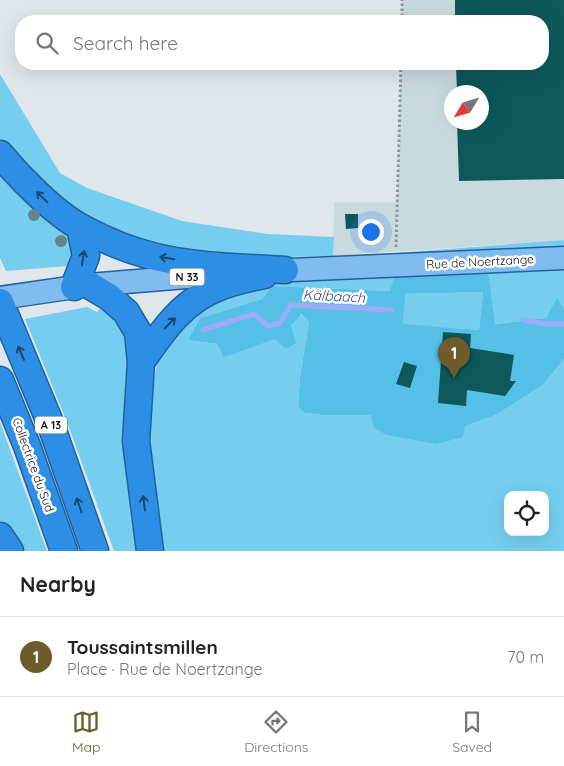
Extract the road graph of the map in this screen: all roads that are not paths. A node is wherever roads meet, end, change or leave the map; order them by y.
1 (0, 154) edge
2 (80, 227) junction
3 (564, 258) edge
4 (285, 270) junction
5 (72, 287) junction
6 (0, 298) edge
7 (0, 302) edge
8 (142, 362) junction
9 (0, 380) edge
10 (0, 536) edge
11 (10, 551) edge
12 (64, 551) edge
13 (95, 551) edge
14 (150, 551) edge

2 -> 1 highway
4 -> 2 highway
5 -> 2 highway
3 - 4 main road, Rue de Noertzange / N 33
4 - 5 main road, N 33
8 -> 4 highway
5 - 6 main road, N 33
5 - 8 highway
13 -> 7 highway, A 13
14 -> 8 highway
9 - 12 highway, Collectrice du Sud / A 13
10 - 11 highway

